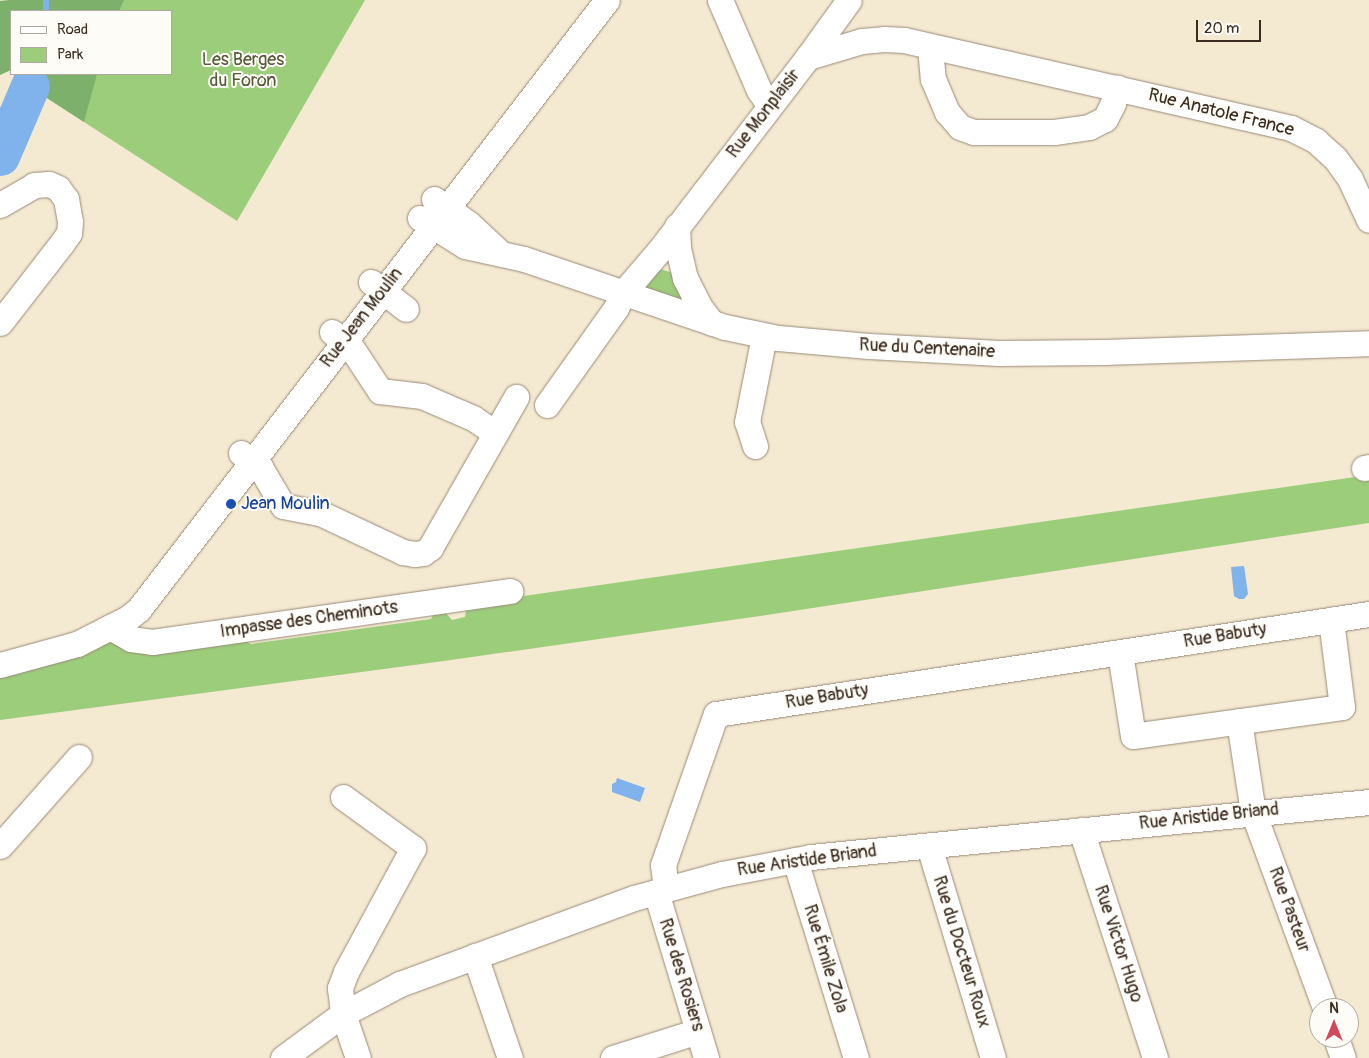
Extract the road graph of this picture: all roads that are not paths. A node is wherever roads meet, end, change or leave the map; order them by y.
1 (587, 0) edge
2 (607, 0) edge
3 (720, 0) edge
4 (843, 3) edge
5 (565, 41) junction
6 (930, 46) junction
7 (808, 57) junction
8 (1117, 87) junction
9 (770, 104) junction
10 (0, 205) edge
11 (433, 213) junction
12 (1369, 220) edge
13 (677, 226) junction
14 (377, 286) junction
15 (623, 293) junction
16 (406, 309) dead end
17 (0, 322) edge
18 (712, 323) junction
19 (764, 336) junction
20 (338, 337) junction
21 (1369, 343) edge
22 (516, 397) dead end
23 (547, 404) dead end
24 (495, 433) junction
25 (755, 446) dead end
26 (247, 457) junction
27 (510, 591) dead end
28 (1369, 614) edge
29 (1331, 620) junction
30 (110, 627) junction
31 (1120, 653) junction
32 (0, 665) edge
33 (1239, 721) junction
34 (79, 757) dead end
35 (343, 797) dead end
36 (1369, 802) edge
37 (1253, 812) junction
38 (1081, 830) junction
39 (0, 846) edge
40 (928, 846) junction
41 (795, 860) junction
42 (661, 890) junction
43 (474, 956) junction
44 (1321, 998) edge
45 (343, 1014) junction
46 (698, 1031) junction
47 (283, 1058) edge
48 (358, 1058) edge
49 (510, 1058) edge
50 (613, 1058) edge
51 (706, 1058) edge
52 (856, 1058) edge
53 (993, 1058) edge
54 (1155, 1058) edge

1 - 5 street, Rue Jean Moulin
2 - 5 street, Rue Jean Moulin
3 - 9 street
4 - 7 street, Rue Monplaisir
5 - 11 street, Rue Jean Moulin
6 - 7 street, Rue Anatole France
6 - 8 street, Rue Anatole France
6 - 8 street
7 - 9 street, Rue Monplaisir
8 - 12 street, Rue Anatole France
9 - 13 street, Rue Monplaisir
10 - 17 street
11 - 14 street, Rue Jean Moulin
11 - 15 street, Rue du Centenaire
13 - 15 street, Rue Monplaisir
13 - 18 street
14 - 16 street
14 - 20 street, Rue Jean Moulin
15 - 18 street, Rue du Centenaire
15 - 23 street, Rue Monplaisir
18 - 19 street, Rue du Centenaire
19 - 21 street, Rue du Centenaire
19 - 25 street
20 - 24 street
20 - 26 street, Rue Jean Moulin
22 - 24 street
24 - 26 street
26 - 30 street, Rue Jean Moulin
27 - 30 street, Impasse des Cheminots
28 - 29 street, Rue Babuty
29 - 31 street, Rue Babuty
29 - 33 street
30 - 32 street, Rue Jean Moulin
31 - 33 street
31 - 42 street, Rue Babuty
33 - 37 street
34 - 39 street
35 - 45 street
36 - 37 street, Rue Aristide Briand
37 - 38 street, Rue Aristide Briand
37 - 44 street, Rue Pasteur
38 - 40 street, Rue Aristide Briand
38 - 54 street, Rue Victor Hugo
40 - 41 street, Rue Aristide Briand
40 - 53 street, Rue du Docteur Roux
41 - 42 street, Rue Aristide Briand
41 - 52 street, Rue Émile Zola
42 - 43 street, Rue Aristide Briand
42 - 46 street, Rue des Rosiers
43 - 45 street, Rue Aristide Briand
43 - 49 street
45 - 47 street, Rue Aristide Briand
45 - 48 street
46 - 50 street
46 - 51 street, Rue des Rosiers

